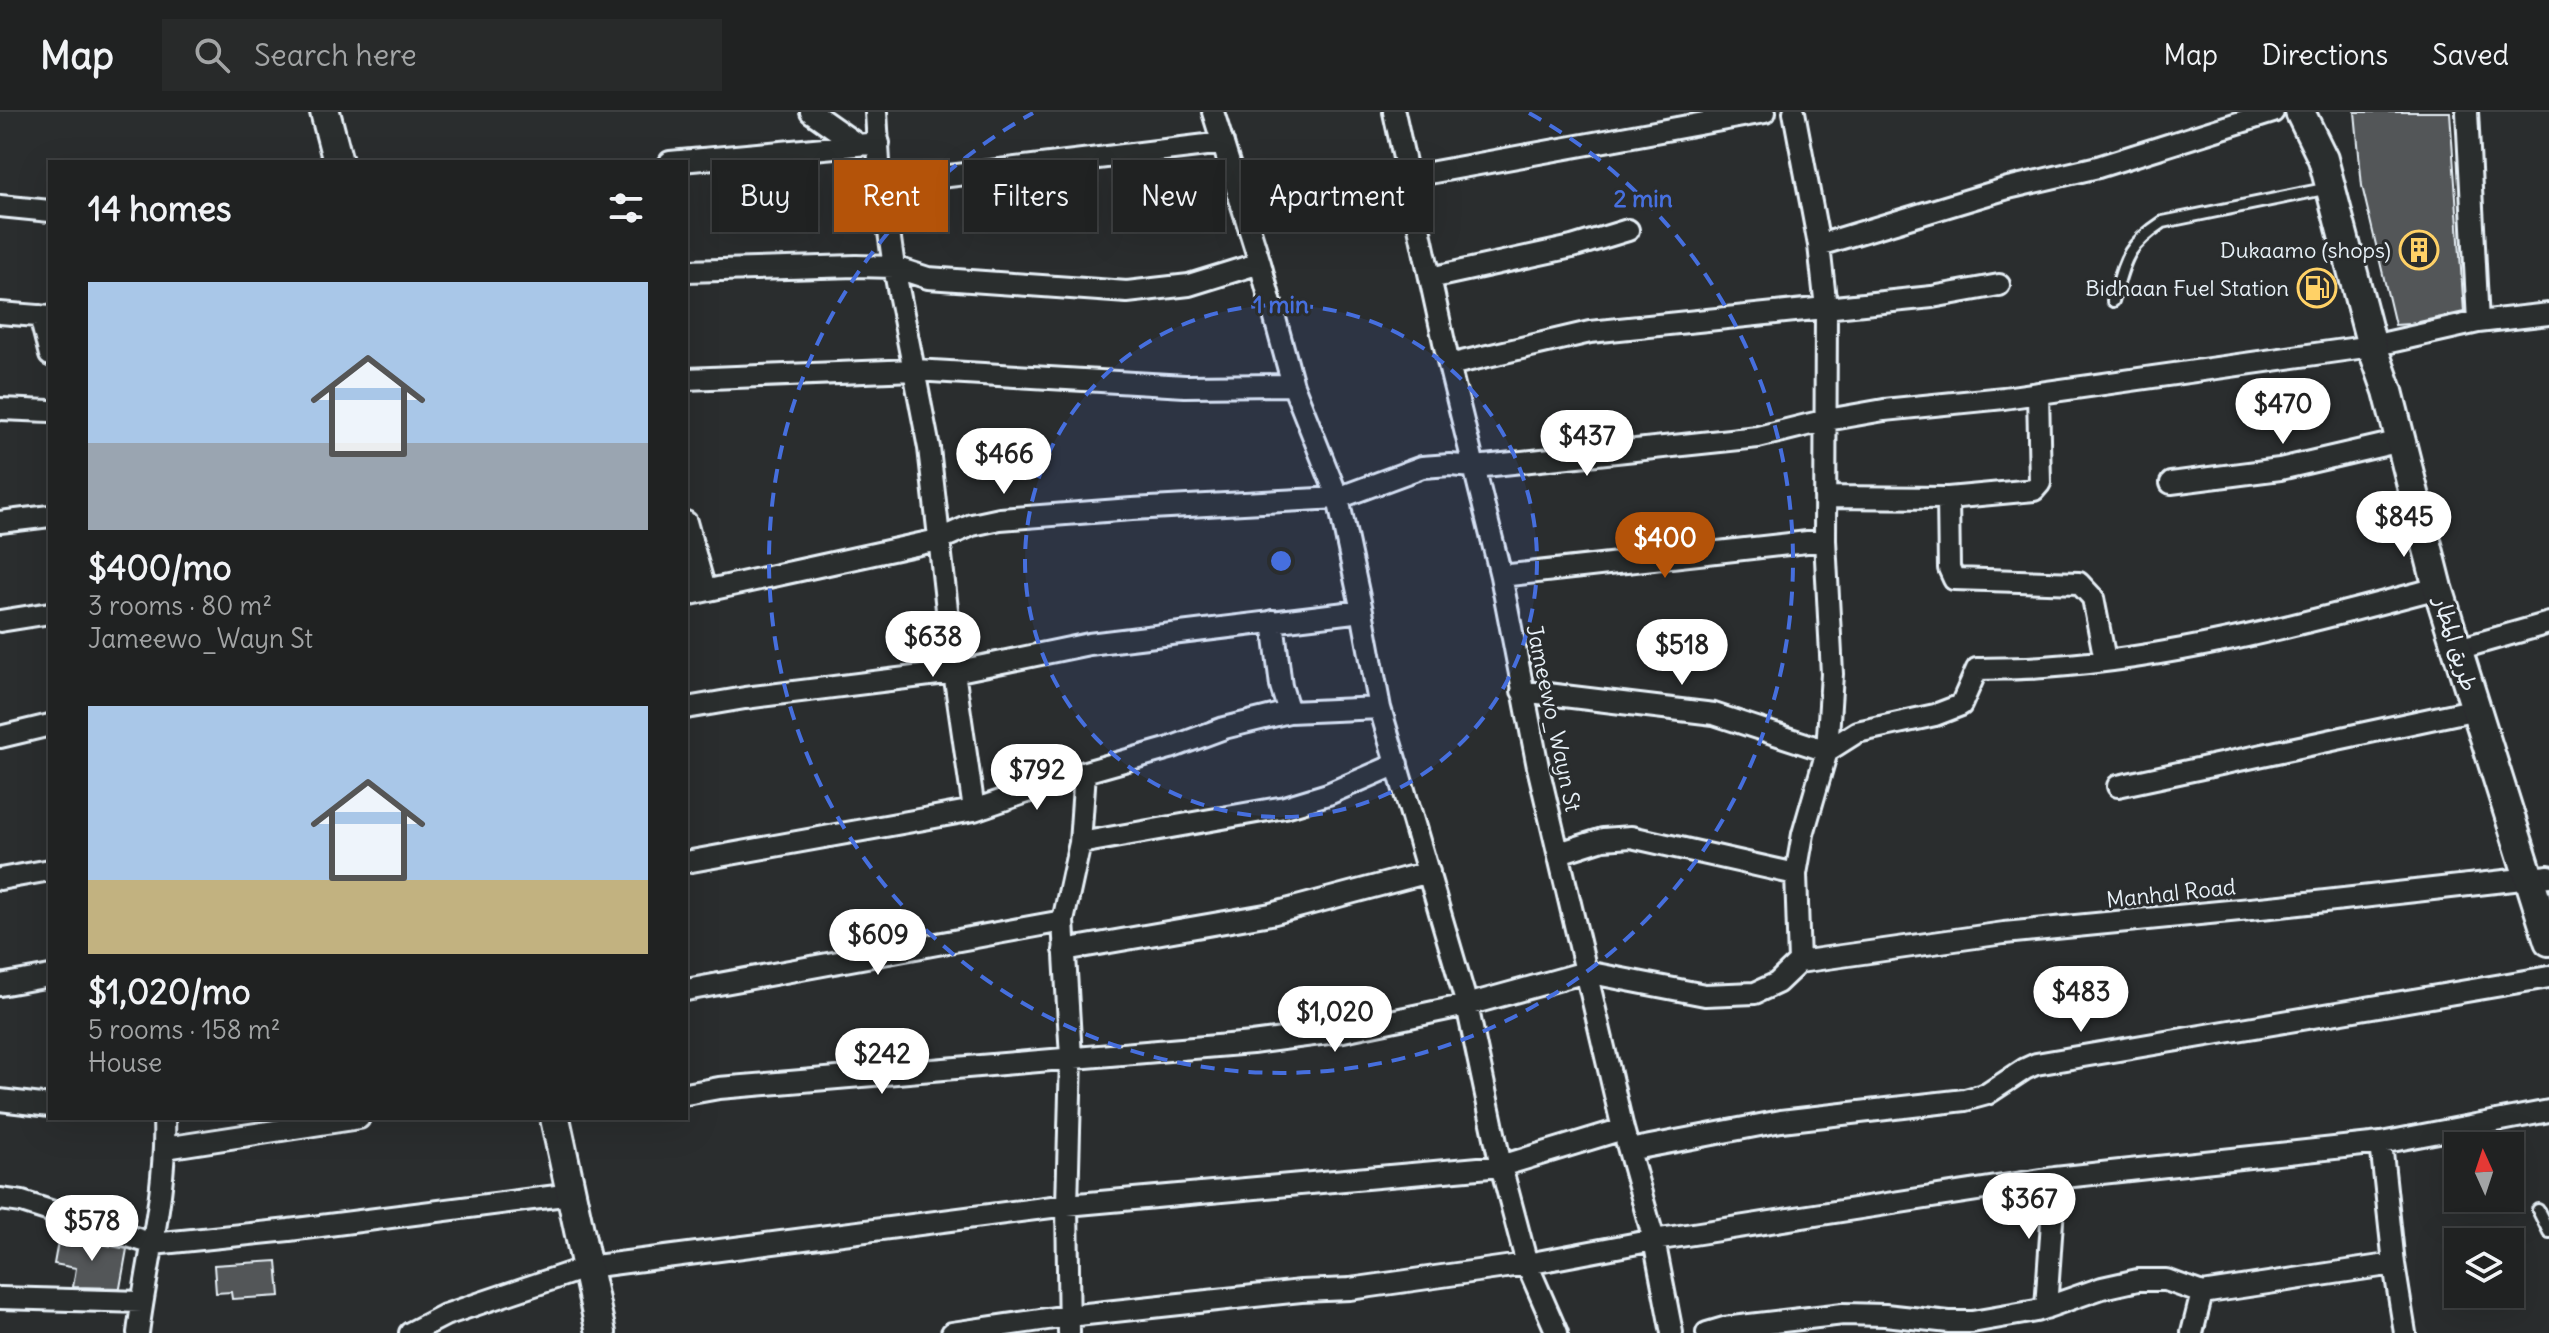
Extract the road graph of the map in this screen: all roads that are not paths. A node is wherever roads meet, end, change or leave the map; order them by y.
1 (325, 112) edge
2 (811, 112) edge
3 (876, 112) edge
4 (1213, 112) edge
5 (1394, 112) edge
6 (1765, 112) edge
7 (1794, 112) edge
8 (2273, 112) edge
9 (2300, 112) edge
10 (2322, 112) edge
11 (2467, 112) edge
12 (1223, 143) junction
13 (868, 144) junction
14 (2323, 159) junction
15 (337, 160) edge
16 (688, 160) edge
17 (874, 160) edge
18 (1404, 160) edge
19 (1433, 172) edge
20 (948, 176) edge
21 (2331, 188) junction
22 (1239, 195) joint
23 (0, 206) edge
24 (48, 211) edge
25 (1628, 230) dead end
26 (889, 232) edge
27 (1420, 232) edge
28 (1819, 245) junction
29 (1260, 263) junction
30 (894, 267) junction
31 (688, 271) edge
32 (1430, 278) junction
33 (1999, 285) dead end
34 (2113, 301) dead end
35 (1826, 308) junction
36 (0, 313) edge
37 (2549, 314) edge
38 (45, 317) edge
39 (2478, 322) junction
40 (48, 340) edge
41 (2372, 346) junction
42 (1449, 365) junction
43 (915, 370) junction
44 (688, 379) edge
45 (1293, 385) junction
46 (2038, 393) junction
47 (0, 409) edge
48 (48, 411) edge
49 (1827, 420) junction
50 (2401, 441) junction
51 (1475, 467) junction
52 (2171, 483) dead end
53 (1825, 497) junction
54 (1338, 498) junction
55 (1948, 498) junction
56 (48, 516) edge
57 (0, 522) edge
58 (688, 538) edge
59 (938, 540) junction
60 (1825, 540) junction
61 (1501, 576) junction
62 (2438, 588) junction
63 (695, 592) edge
64 (1362, 611) junction
65 (48, 613) edge
66 (0, 621) edge
67 (1273, 621) junction
68 (2549, 623) edge
69 (2458, 649) junction
70 (2105, 660) junction
71 (954, 672) junction
72 (1522, 691) junction
73 (688, 708) edge
74 (1380, 708) junction
75 (2477, 709) junction
76 (1289, 712) junction
77 (48, 725) edge
78 (0, 737) edge
79 (1827, 751) junction
80 (1397, 764) junction
81 (1085, 772) junction
82 (2118, 786) dead end
83 (974, 810) junction
84 (1080, 843) junction
85 (1559, 853) junction
86 (688, 862) edge
87 (48, 870) edge
88 (1429, 872) junction
89 (1796, 874) junction
90 (2539, 876) edge
91 (0, 879) edge
92 (1063, 921) junction
93 (2549, 941) edge
94 (1064, 950) junction
95 (1799, 962) junction
96 (1586, 972) junction
97 (48, 976) edge
98 (2549, 977) edge
99 (0, 985) edge
100 (688, 990) edge
101 (1467, 1005) junction
102 (1071, 1057) junction
103 (688, 1094) edge
104 (0, 1100) edge
105 (48, 1106) edge
106 (2549, 1111) edge
107 (164, 1120) edge
108 (346, 1120) edge
109 (555, 1120) edge
110 (1623, 1129) junction
111 (2381, 1143) junction
112 (165, 1148) junction
113 (1629, 1150) junction
114 (1501, 1166) junction
115 (2055, 1178) junction
116 (572, 1194) junction
117 (0, 1199) edge
118 (1067, 1205) junction
119 (2538, 1210) dead end
120 (2549, 1232) edge
121 (1654, 1240) junction
122 (153, 1244) junction
123 (1527, 1264) junction
124 (2394, 1264) junction
125 (588, 1267) junction
126 (2202, 1293) junction
127 (0, 1298) edge
128 (142, 1302) junction
129 (2046, 1308) junction
130 (1068, 1325) edge
131 (138, 1333) edge
132 (410, 1333) edge
133 (601, 1333) edge
134 (952, 1333) edge
135 (1557, 1333) edge
136 (1672, 1333) edge
137 (1707, 1333) edge
138 (2192, 1333) edge
139 (2405, 1333) edge

1 - 15 main road
2 - 13 street
3 - 13 street
4 - 12 street
5 - 18 street, Jameewo_Wayn St
6 - 19 street
7 - 28 street
8 - 28 street
9 - 14 main road, طريق المطار
10 - 14 main road, طريق المطار
11 - 39 street
12 - 20 street
12 - 22 street
13 - 16 street
13 - 17 street
14 - 21 main road, طريق المطار
21 - 34 lane
21 - 41 main road, طريق المطار
22 - 29 street
23 - 24 street
25 - 32 street
26 - 30 street
27 - 32 street, Jameewo_Wayn St
28 - 35 street
29 - 30 street
29 - 45 street
30 - 31 street
30 - 43 street
32 - 42 street, Jameewo_Wayn St
33 - 35 street
35 - 42 street
35 - 49 street
36 - 38 street
37 - 39 street
38 - 40 street
39 - 41 street
41 - 46 street
41 - 50 main road, طريق المطار
42 - 51 street, Jameewo_Wayn St
43 - 44 street
43 - 45 street
43 - 59 street
45 - 54 street
46 - 49 street
46 - 55 street
47 - 48 street
49 - 51 street
49 - 53 street
50 - 52 street
50 - 62 main road, طريق المطار
51 - 54 street
51 - 61 street, Jameewo_Wayn St
53 - 55 street
53 - 60 street
54 - 59 street
54 - 64 street
55 - 70 street
56 - 57 street
58 - 63 street
59 - 63 street
59 - 71 street
60 - 61 street
60 - 79 street
61 - 72 street, Jameewo_Wayn St
62 - 69 main road, طريق المطار
62 - 70 street
64 - 67 street
64 - 74 street
65 - 66 street
67 - 71 street
67 - 76 street
68 - 69 street
69 - 75 main road, طريق المطار
70 - 79 street
71 - 73 street
71 - 83 street
72 - 79 street
72 - 85 street, Jameewo_Wayn St
74 - 76 street
74 - 80 street
75 - 82 street
75 - 90 main road, طريق المطار
76 - 81 street
77 - 78 street
79 - 89 street
80 - 84 street
80 - 88 street
81 - 83 street
81 - 84 street
83 - 86 street
84 - 92 street
85 - 89 street
85 - 96 street, Jameewo_Wayn St
87 - 91 street
88 - 94 street
88 - 101 street
89 - 95 street
90 - 93 main road, طريق المطار
90 - 95 street, Manhal Road
92 - 94 street
92 - 100 street
94 - 102 street
95 - 96 street
96 - 101 street
96 - 110 street, Jameewo_Wayn St
97 - 99 street
98 - 113 street
101 - 102 street
101 - 114 street
102 - 103 street
102 - 118 street
104 - 105 street
106 - 111 street
107 - 112 street
108 - 112 street
109 - 116 main road
110 - 113 street, Jameewo_Wayn St
110 - 114 street
111 - 115 street
111 - 124 street
112 - 122 street
113 - 121 street, Jameewo_Wayn St
114 - 118 street
114 - 123 street
115 - 121 street
115 - 129 street
116 - 122 street
116 - 125 main road
117 - 122 street
118 - 125 street
118 - 130 street
119 - 120 lane
121 - 123 street
121 - 136 street, Jameewo_Wayn St
122 - 128 street
123 - 130 street
123 - 135 street
124 - 126 street
124 - 139 street
125 - 132 street
125 - 133 main road
126 - 129 street
126 - 138 street
127 - 128 street
128 - 131 street
129 - 137 street
130 - 134 street

